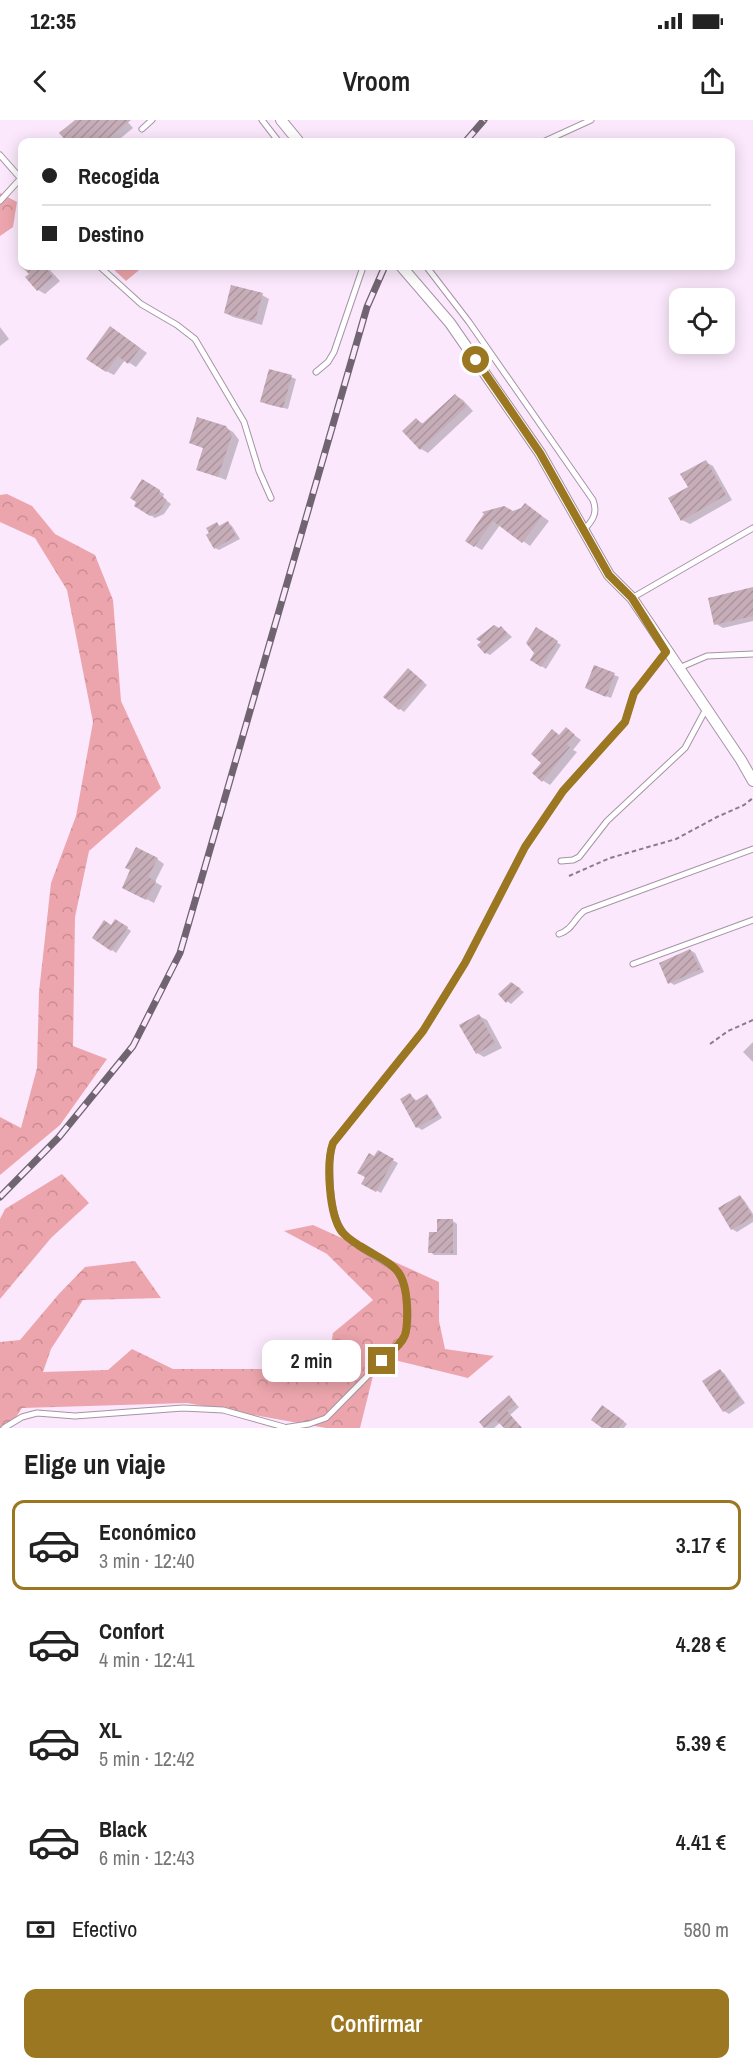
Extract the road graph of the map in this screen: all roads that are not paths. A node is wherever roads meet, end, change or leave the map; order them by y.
1 (152, 120) edge
2 (262, 120) edge
3 (281, 120) edge
4 (591, 120) edge
5 (142, 129) dead end
6 (276, 138) edge
7 (296, 138) edge
8 (552, 138) edge
9 (0, 155) edge
10 (18, 175) edge
11 (18, 183) edge
12 (0, 201) edge
13 (103, 270) edge
14 (362, 270) edge
15 (404, 270) edge
16 (429, 270) edge
17 (316, 372) dead end
18 (271, 498) dead end
19 (753, 528) edge
20 (583, 531) junction
21 (632, 598) junction
22 (666, 652) junction
23 (753, 654) edge
24 (679, 668) junction
25 (706, 709) junction
26 (753, 782) edge
27 (753, 849) edge
28 (561, 861) dead end
29 (753, 920) edge
30 (559, 934) dead end
31 (633, 964) dead end
32 (4, 1428) edge
33 (284, 1428) edge

1 - 5 lane
2 - 6 lane
3 - 7 street
4 - 8 lane
9 - 10 lane
11 - 12 lane
13 - 18 lane
14 - 17 lane
15 - 20 street
16 - 20 lane
19 - 21 lane
20 - 21 street
21 - 22 street
22 - 24 street
22 - 33 lane
23 - 24 lane
24 - 25 street
25 - 26 street
25 - 28 lane
27 - 30 lane
29 - 31 lane
32 - 33 lane

